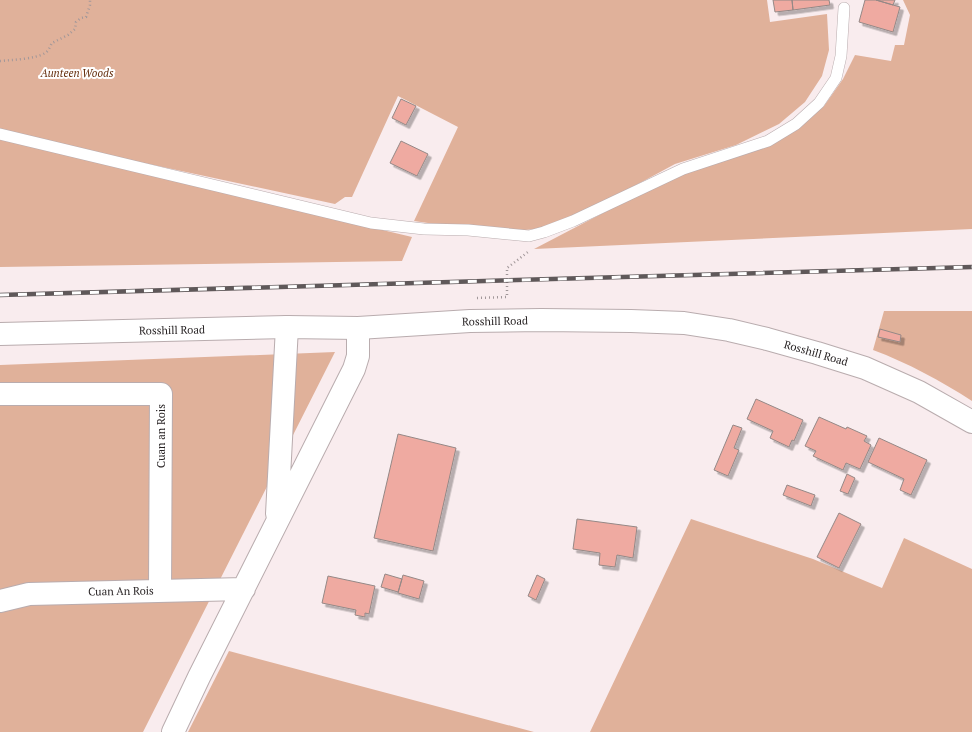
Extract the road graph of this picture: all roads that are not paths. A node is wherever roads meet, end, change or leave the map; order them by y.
1 (844, 8) dead end
2 (0, 134) edge
3 (287, 327) junction
4 (358, 328) junction
5 (0, 334) edge
6 (0, 394) edge
7 (972, 422) edge
8 (277, 522) junction
9 (244, 588) junction
10 (160, 590) junction
11 (0, 601) edge
12 (173, 732) edge

1 - 2 lane
3 - 4 street, Rosshill Road
3 - 5 street, Rosshill Road
3 - 8 street
4 - 7 street, Rosshill Road
4 - 8 street
6 - 10 street, Cuan an Rois
8 - 9 street
9 - 10 street, Cuan An Rois
9 - 12 street
10 - 11 street, Cuan An Rois

